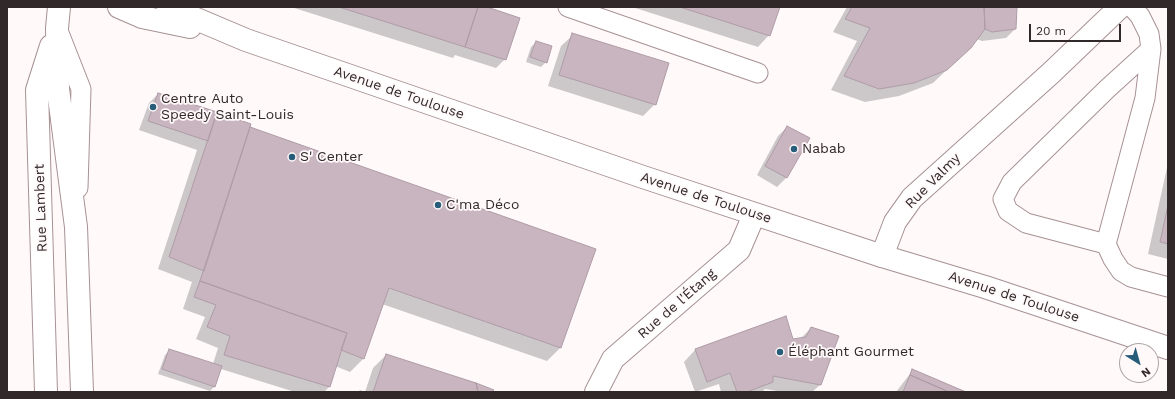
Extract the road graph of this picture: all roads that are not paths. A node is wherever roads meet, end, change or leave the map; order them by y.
1 (119, 7) edge
2 (168, 7) edge
3 (568, 7) edge
4 (1120, 7) edge
5 (1132, 7) edge
6 (58, 17) edge
7 (246, 40) junction
8 (1151, 49) junction
9 (758, 73) dead end
10 (754, 215) junction
11 (1106, 244) junction
12 (882, 256) junction
13 (1168, 287) edge
14 (1168, 348) edge
15 (46, 392) edge
16 (82, 392) edge
17 (596, 392) edge

1 - 7 street, Avenue de Toulouse
2 - 7 street, Avenue de Toulouse
3 - 9 lane
4 - 12 street, Rue Valmy
5 - 8 lane
6 - 15 street, Rue Lambert
6 - 16 street, Rue Lambert
7 - 10 street, Avenue de Toulouse
8 - 11 lane
8 - 11 lane
10 - 12 street, Avenue de Toulouse
10 - 17 street, Rue de l'Étang
11 - 13 lane
12 - 14 street, Avenue de Toulouse

